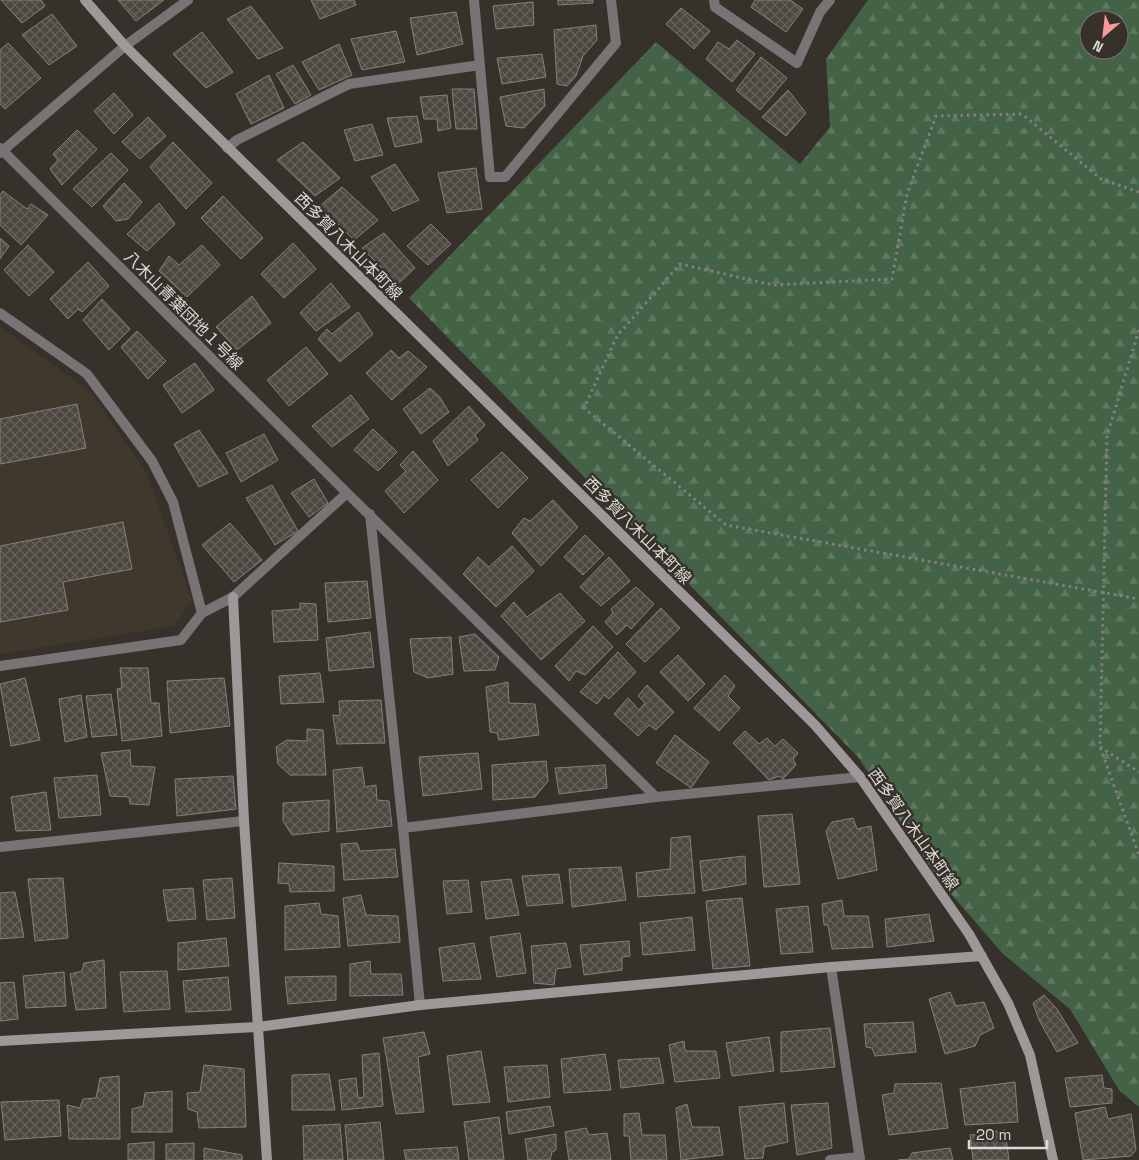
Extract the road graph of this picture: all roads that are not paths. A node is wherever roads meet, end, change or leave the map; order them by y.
1 (85, 0) edge
2 (188, 0) edge
3 (474, 0) edge
4 (611, 0) edge
5 (714, 0) edge
6 (830, 0) edge
7 (126, 46) junction
8 (480, 65) junction
9 (227, 148) junction
10 (1, 150) edge
11 (0, 312) edge
12 (348, 493) junction
13 (370, 514) junction
14 (233, 598) junction
15 (202, 613) junction
16 (0, 666) edge
17 (860, 777) junction
18 (656, 796) junction
19 (244, 821) junction
20 (403, 828) junction
21 (0, 847) edge
22 (982, 956) junction
23 (831, 967) junction
24 (420, 1005) junction
25 (258, 1027) junction
26 (0, 1041) edge
27 (860, 1158) edge
28 (267, 1160) edge
29 (830, 1160) edge
30 (1053, 1160) edge

1 - 7 street, 西多賀八木山本町線
2 - 7 street
3 - 8 street
4 - 8 street
5 - 6 street
7 - 9 street, 西多賀八木山本町線
7 - 10 street
8 - 9 street
9 - 17 street, 西多賀八木山本町線
10 - 12 street, 八木山青葉団地１号線
11 - 15 street
12 - 13 street, 八木山青葉団地１号線
12 - 14 street
13 - 18 street, 八木山青葉団地１号線
13 - 20 street
14 - 15 street
14 - 19 street
15 - 16 street
17 - 18 street
17 - 22 street, 西多賀八木山本町線
18 - 20 street
19 - 21 street
19 - 25 street
20 - 24 street
22 - 23 street
22 - 30 street, 西多賀八木山本町線
23 - 24 street
23 - 27 street
24 - 25 street
25 - 26 street
25 - 28 street
27 - 29 street

